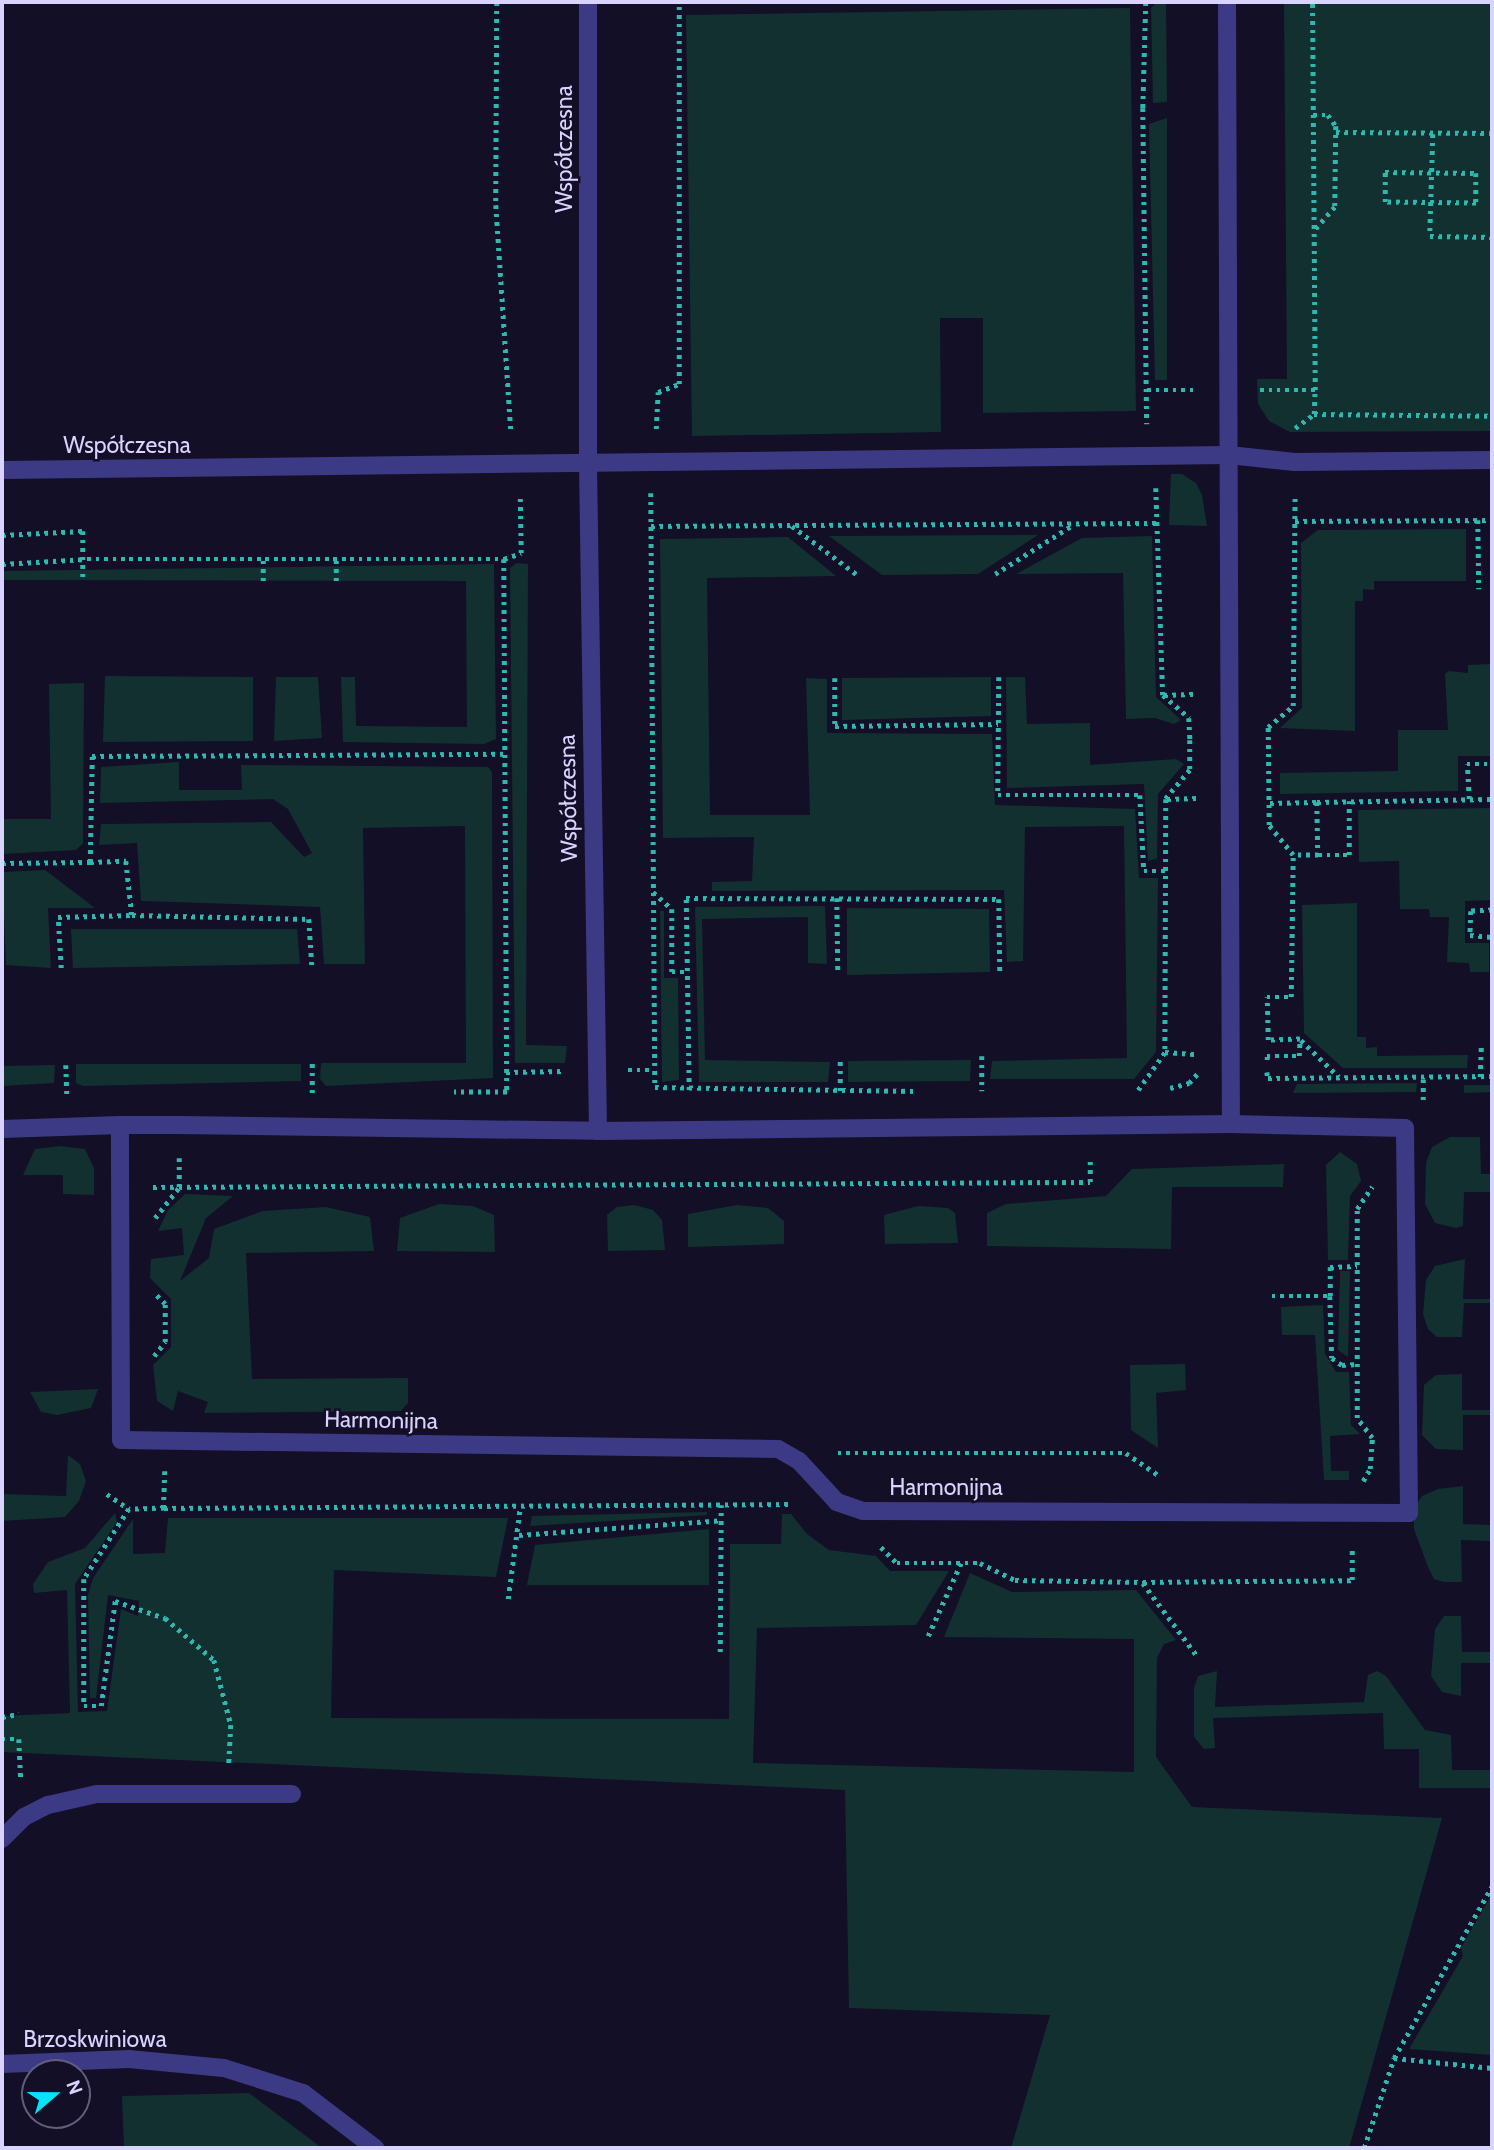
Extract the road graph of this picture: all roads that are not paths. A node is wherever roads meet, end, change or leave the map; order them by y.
1 (588, 2) edge
2 (1227, 2) edge
3 (1229, 455) junction
4 (1492, 460) edge
5 (588, 464) junction
6 (2, 470) edge
7 (1231, 1124) junction
8 (120, 1125) junction
9 (2, 1129) edge
10 (598, 1131) junction
11 (292, 1794) dead end
12 (2, 1839) edge
13 (2, 2064) edge
14 (375, 2148) edge

1 - 5 street, Współczesna
2 - 3 street
3 - 4 street
3 - 5 street
3 - 7 street
5 - 6 street, Współczesna
5 - 10 street, Współczesna
7 - 8 street, Harmonijna
7 - 10 street
8 - 9 street
8 - 10 street
11 - 12 street
13 - 14 street, Brzoskwiniowa

